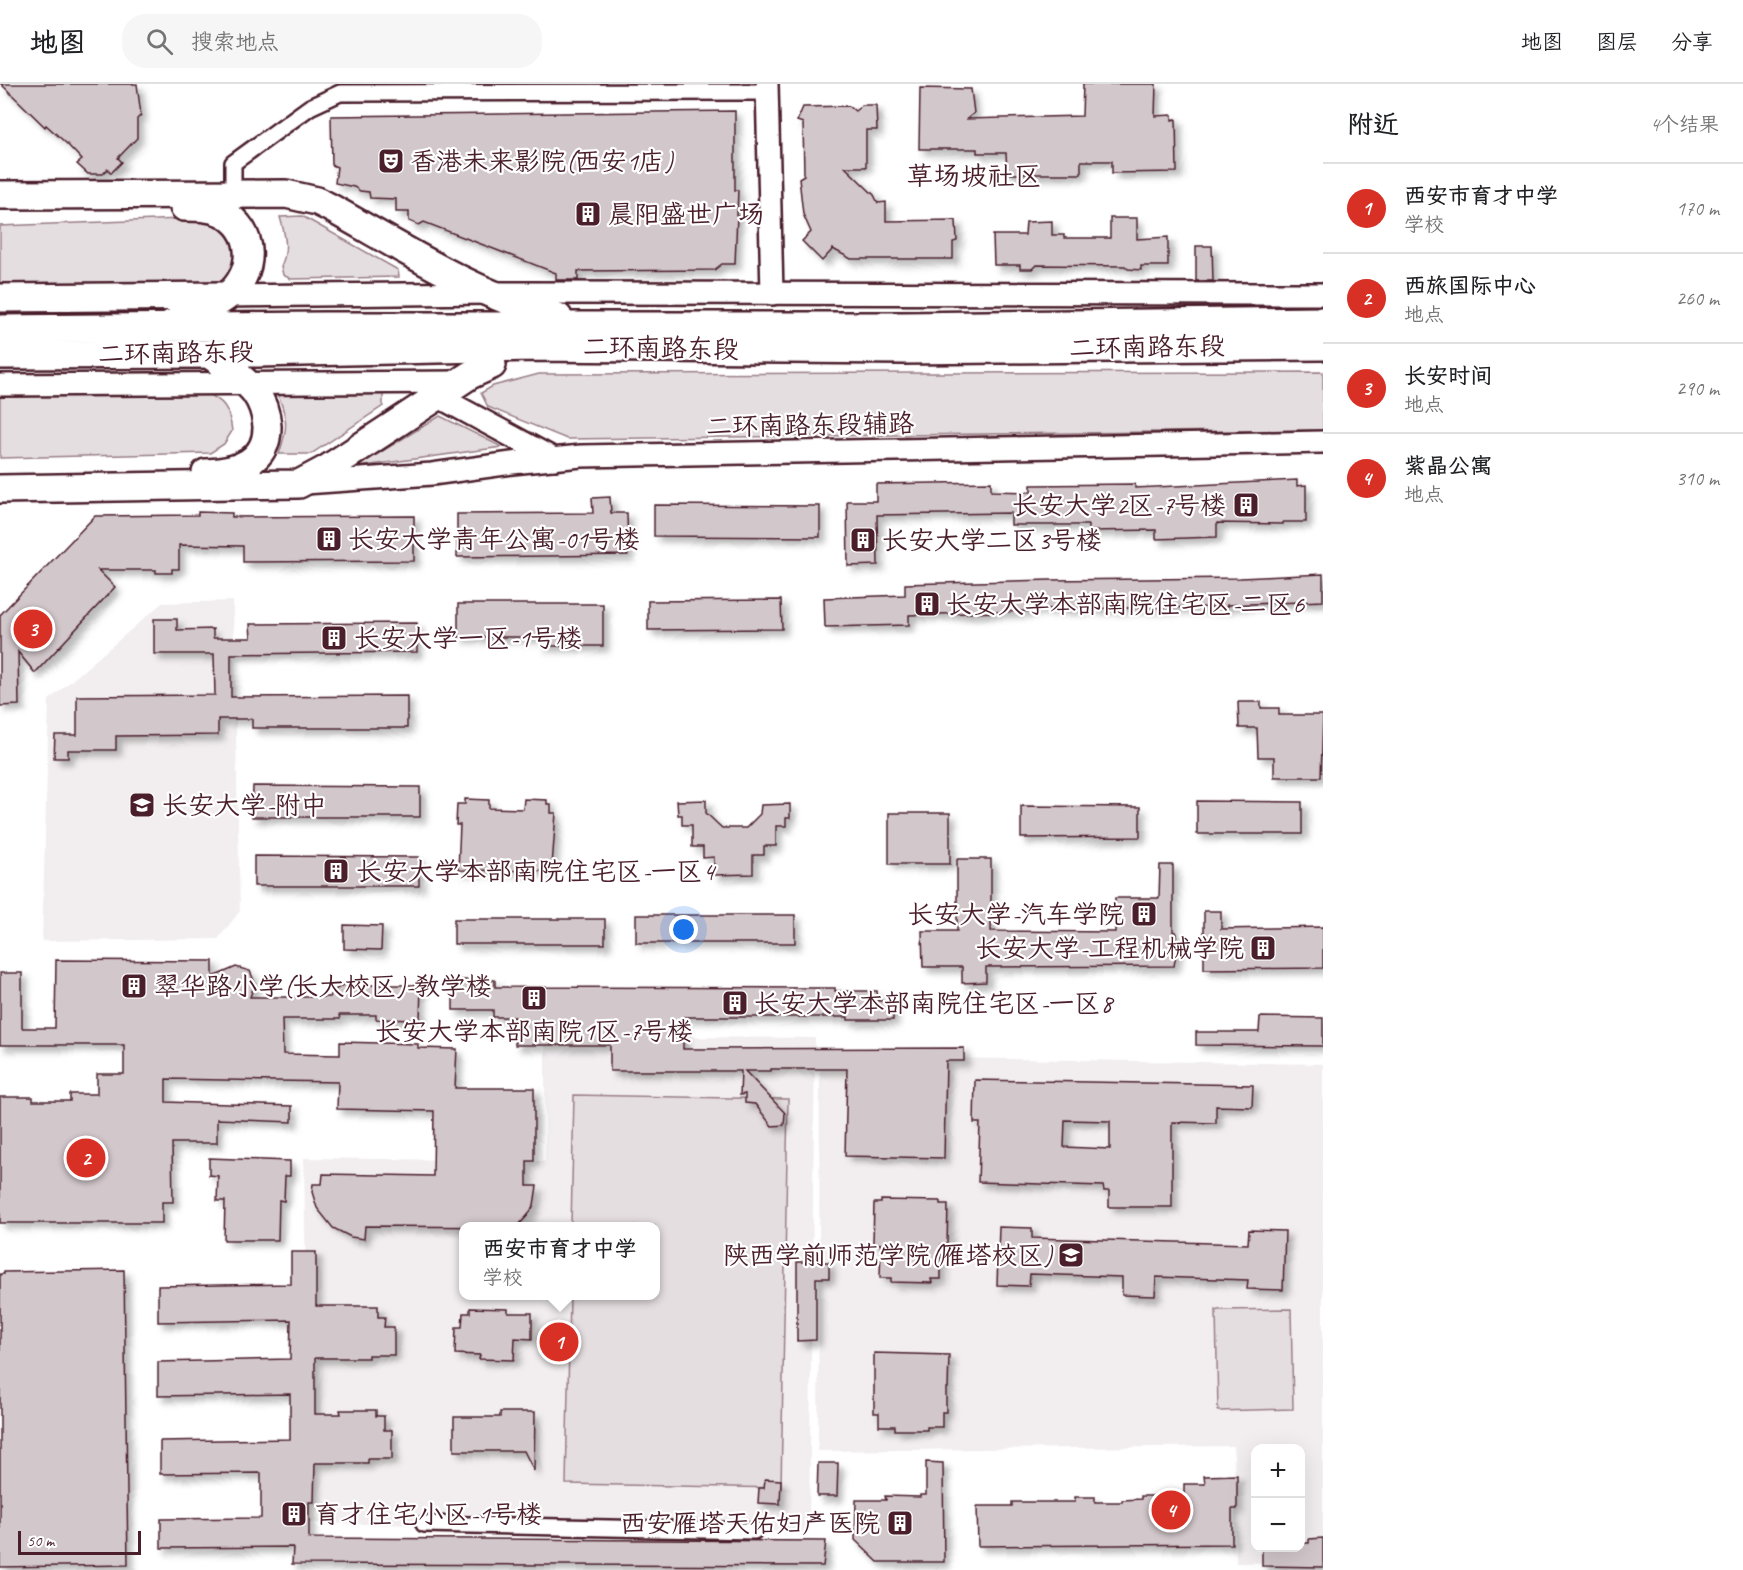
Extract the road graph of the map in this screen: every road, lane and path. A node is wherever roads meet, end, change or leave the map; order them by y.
1 (329, 84) edge
2 (768, 88) edge
3 (325, 100) junction
4 (233, 193) junction
5 (0, 195) edge
6 (0, 209) edge
7 (490, 293) junction
8 (772, 294) junction
9 (1323, 294) edge
10 (227, 296) junction
11 (0, 298) edge
12 (1323, 321) edge
13 (591, 326) junction
14 (0, 328) edge
15 (162, 328) junction
16 (1323, 345) edge
17 (663, 348) junction
18 (0, 355) edge
19 (214, 358) junction
20 (595, 364) junction
21 (1323, 364) edge
22 (492, 365) junction
23 (247, 383) junction
24 (0, 385) edge
25 (449, 389) junction
26 (1323, 442) edge
27 (555, 459) junction
28 (0, 477) edge
29 (299, 484) junction
30 (0, 489) edge
31 (424, 1524) dead end
32 (754, 1531) dead end

1 - 3 street
2 - 3 street
2 - 8 main road
3 - 4 street
4 - 5 highway
4 - 7 highway
6 - 10 highway
7 - 8 main road
7 - 10 main road
7 - 13 highway
8 - 9 main road
10 - 11 highway
10 - 15 highway
12 - 13 highway, 二环南路东段
13 - 15 highway, 二环南路东段
14 - 15 highway, 二环南路东段
16 - 17 highway, 二环南路东段
17 - 19 highway, 二环南路东段
17 - 20 highway
18 - 19 highway, 二环南路东段
19 - 22 highway
19 - 23 highway
20 - 21 highway
20 - 22 highway
22 - 25 highway
23 - 24 main road
23 - 25 main road
23 - 28 highway
25 - 27 main road
25 - 29 highway
26 - 27 main road, 二环南路东段辅路
27 - 29 main road, 二环南路东段辅路
29 - 30 highway
31 - 32 street

